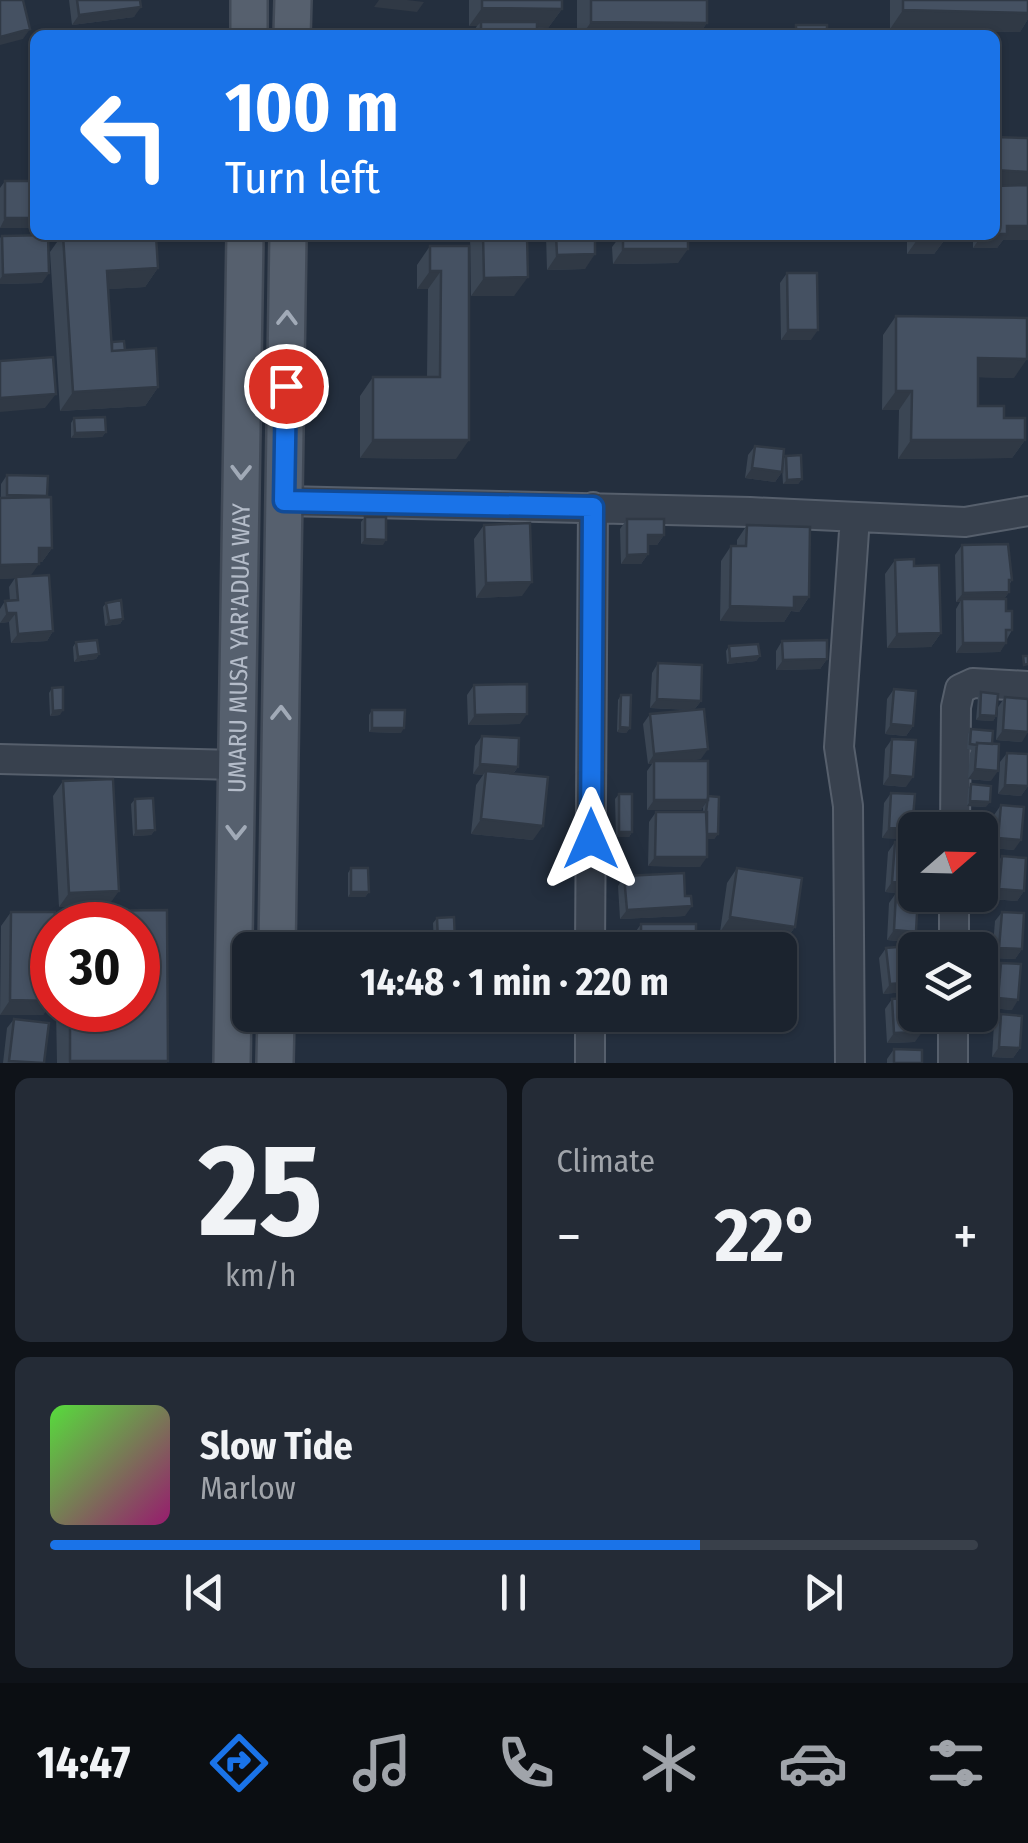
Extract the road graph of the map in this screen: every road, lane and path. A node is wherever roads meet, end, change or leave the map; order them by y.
1 (250, 0) edge
2 (293, 0) edge
3 (249, 30) edge
4 (292, 30) edge
5 (245, 240) edge
6 (288, 240) edge
7 (284, 501) junction
8 (593, 507) junction
9 (1028, 512) edge
10 (855, 517) junction
11 (1028, 686) edge
12 (0, 759) edge
13 (237, 765) junction
14 (955, 812) edge
15 (277, 932) edge
16 (590, 932) edge
17 (276, 1032) edge
18 (590, 1032) edge
19 (953, 1032) edge
20 (232, 1063) edge
21 (276, 1063) edge
22 (590, 1063) edge
23 (850, 1063) edge
24 (952, 1063) edge

1 - 3 main road
2 - 4 main road
5 -> 13 main road, UMARU MUSA YAR'ADUA WAY
7 -> 6 main road, UMARU MUSA YAR'ADUA WAY
7 - 8 street
15 -> 7 main road, UMARU MUSA YAR'ADUA WAY
8 - 10 street
8 - 16 street
9 - 10 street
10 - 23 street
11 - 14 street
12 - 13 street
13 -> 20 main road, UMARU MUSA YAR'ADUA WAY
17 - 21 main road
18 - 22 street
19 - 24 street

